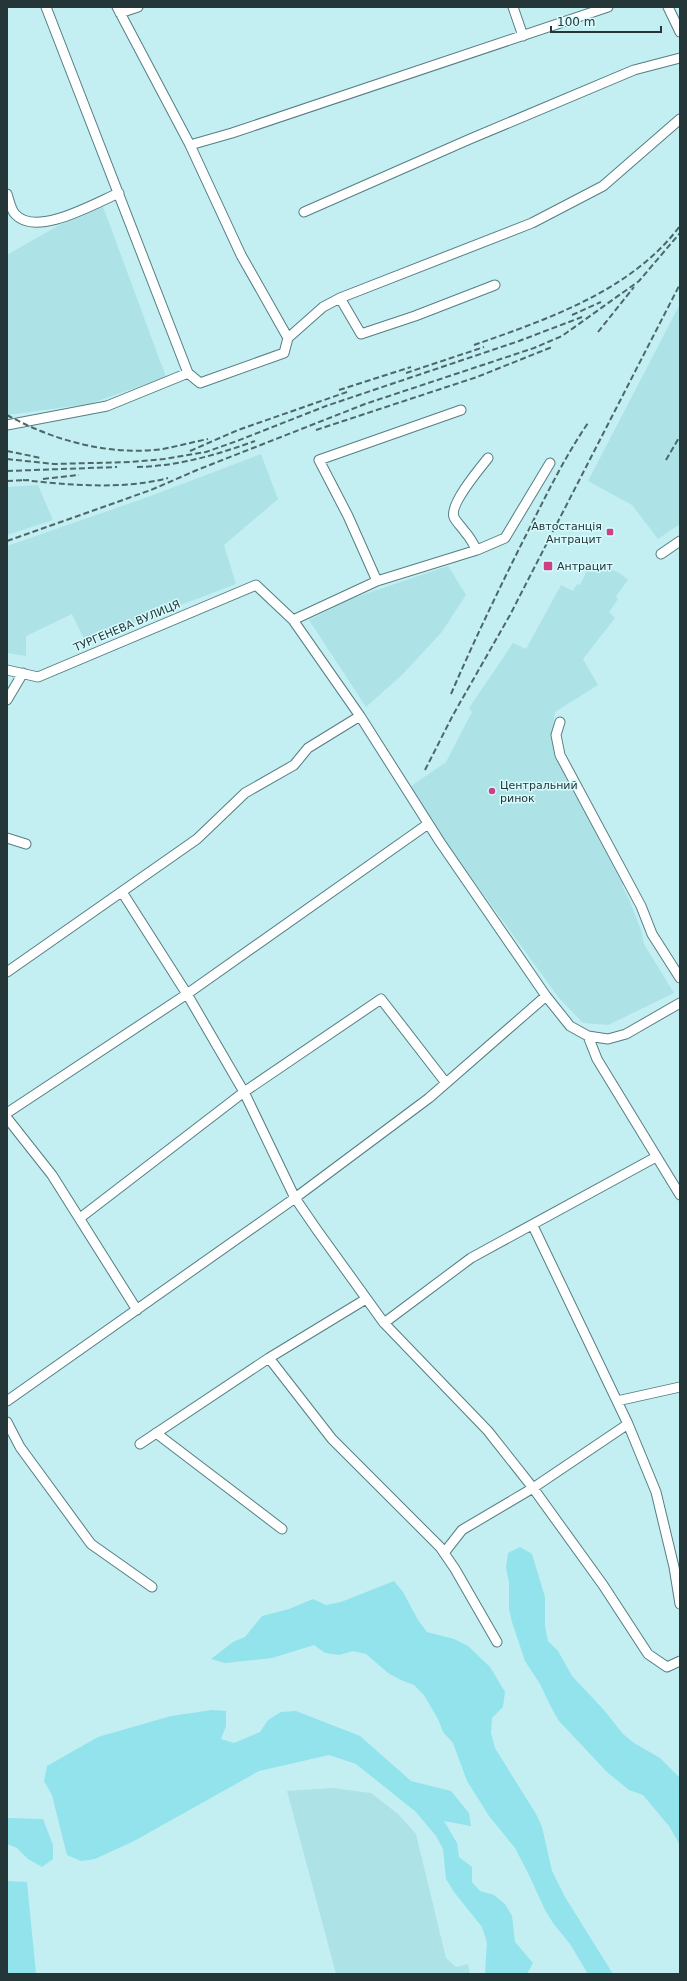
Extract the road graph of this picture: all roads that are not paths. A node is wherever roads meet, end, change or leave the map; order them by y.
1 (46, 7) edge
2 (138, 7) edge
3 (513, 7) edge
4 (608, 7) edge
5 (668, 7) edge
6 (119, 10) edge
7 (680, 32) edge
8 (523, 36) junction
9 (680, 58) edge
10 (680, 119) edge
11 (190, 145) junction
12 (119, 193) junction
13 (7, 194) edge
14 (304, 212) dead end
15 (495, 285) dead end
16 (340, 298) junction
17 (288, 338) junction
18 (188, 374) junction
19 (461, 410) dead end
20 (7, 425) edge
21 (488, 458) dead end
22 (550, 463) dead end
23 (680, 541) edge
24 (477, 550) junction
25 (661, 554) dead end
26 (377, 581) junction
27 (293, 620) junction
28 (7, 670) edge
29 (23, 673) junction
30 (7, 700) edge
31 (360, 716) junction
32 (560, 722) dead end
33 (428, 824) junction
34 (7, 838) edge
35 (26, 844) dead end
36 (122, 892) junction
37 (7, 972) edge
38 (680, 978) edge
39 (188, 994) junction
40 (546, 996) junction
41 (680, 1003) edge
42 (588, 1036) junction
43 (446, 1083) junction
44 (244, 1092) junction
45 (7, 1113) edge
46 (7, 1118) edge
47 (656, 1157) junction
48 (680, 1195) edge
49 (295, 1198) junction
50 (80, 1218) junction
51 (533, 1226) junction
52 (366, 1299) junction
53 (137, 1310) junction
54 (384, 1323) junction
55 (269, 1358) junction
56 (680, 1386) edge
57 (7, 1401) edge
58 (617, 1401) junction
59 (7, 1422) edge
60 (628, 1424) junction
61 (156, 1433) junction
62 (140, 1444) dead end
63 (533, 1488) junction
64 (282, 1529) dead end
65 (444, 1553) junction
66 (152, 1587) dead end
67 (680, 1604) edge
68 (497, 1642) dead end
69 (680, 1661) edge

1 - 12 street
2 - 6 street
3 - 8 street
4 - 8 street
5 - 7 street
6 - 11 street
8 - 11 street
9 - 14 street
10 - 16 street
11 - 17 street
12 - 13 street
12 - 18 street
15 - 16 street
16 - 17 street
17 - 18 street
18 - 20 street
19 - 26 street
21 - 24 street
22 - 24 street
23 - 25 street
24 - 26 street
26 - 27 street
27 - 29 street, ТУРГЕНЕВА ВУЛИЦЯ
27 - 31 street
28 - 29 street, ТУРГЕНЕВА ВУЛИЦЯ
29 - 30 street
31 - 33 street
31 - 36 street
32 - 38 street
33 - 39 street
33 - 40 street
34 - 35 street
36 - 37 street
36 - 39 street
39 - 44 street
39 - 45 street
40 - 42 street
40 - 43 street
41 - 42 street
42 - 47 street
43 - 44 street
43 - 49 street
44 - 49 street
44 - 50 street
46 - 50 street
47 - 48 street
47 - 51 street
49 - 52 street
49 - 53 street
50 - 53 street
51 - 54 street
51 - 58 street
52 - 54 street
52 - 55 street
53 - 57 street
54 - 63 street
55 - 61 street
55 - 65 street
56 - 58 street
58 - 60 street
59 - 66 street
60 - 63 street
60 - 67 street
61 - 62 street
61 - 64 street
63 - 65 street
63 - 69 street
65 - 68 street

